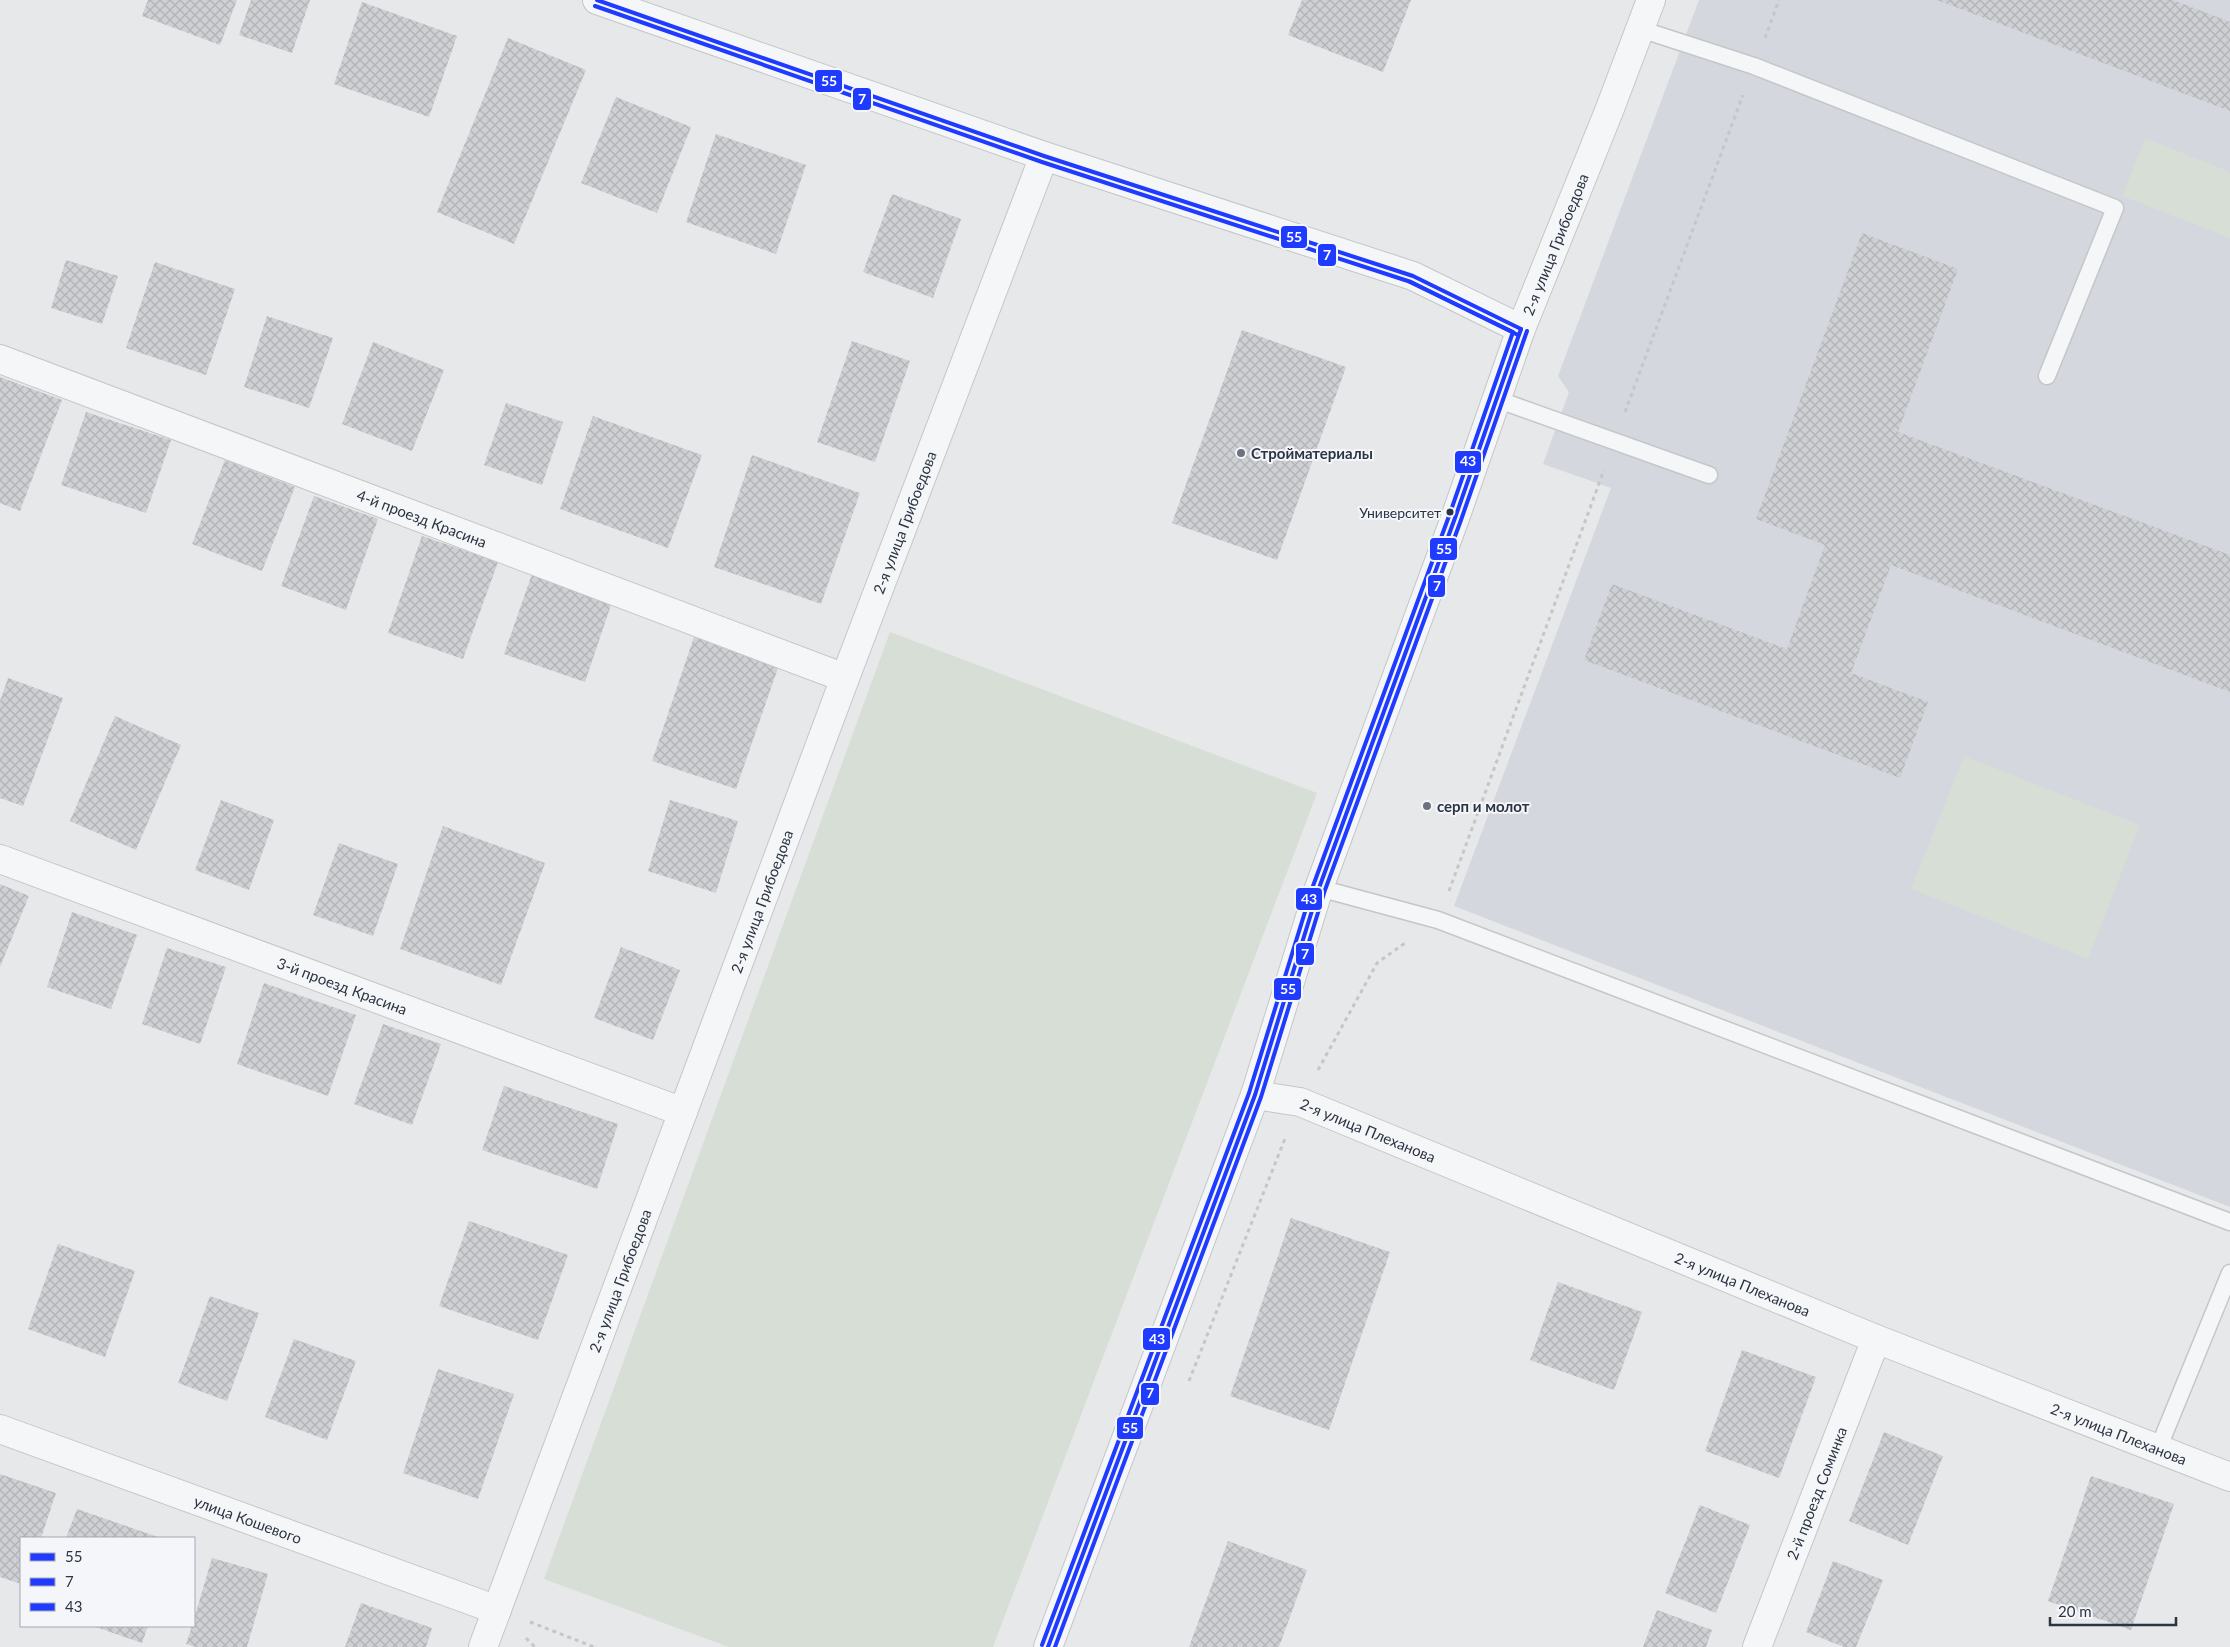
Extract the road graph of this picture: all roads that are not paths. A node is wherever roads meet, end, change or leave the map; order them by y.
1 (597, 0) edge
2 (1651, 0) edge
3 (1640, 29) junction
4 (1044, 156) junction
5 (1520, 330) junction
6 (0, 359) edge
7 (2047, 376) dead end
8 (1496, 399) junction
9 (1709, 475) dead end
10 (845, 678) junction
11 (0, 859) edge
12 (1320, 888) junction
13 (1255, 1096) junction
14 (684, 1112) junction
15 (2230, 1222) edge
16 (2230, 1273) edge
17 (1876, 1340) junction
18 (0, 1429) edge
19 (2158, 1449) junction
20 (2230, 1477) edge
21 (497, 1610) junction
22 (482, 1647) edge
23 (1048, 1647) edge
24 (1757, 1647) edge

1 - 4 street
2 - 3 street, 2-я улица Грибоедова
3 - 5 street, 2-я улица Грибоедова
3 - 7 lane
4 - 5 street
4 - 10 street, 2-я улица Грибоедова
5 - 8 street, 2-я улица Грибоедова
6 - 10 street, 4-й проезд Красина
8 - 9 lane
8 - 12 street, 2-я улица Грибоедова
10 - 14 street, 2-я улица Грибоедова
11 - 14 street, 3-й проезд Красина
12 - 13 street, 2-я улица Грибоедова
12 - 15 lane
13 - 17 street, 2-я улица Плеханова
13 - 23 street, 2-я улица Грибоедова
14 - 21 street, 2-я улица Грибоедова
16 - 19 lane
17 - 19 street, 2-я улица Плеханова
17 - 24 street, 2-й проезд Соминка
18 - 21 street, улица Кошевого
19 - 20 street, 2-я улица Плеханова
21 - 22 street, 2-я улица Грибоедова

